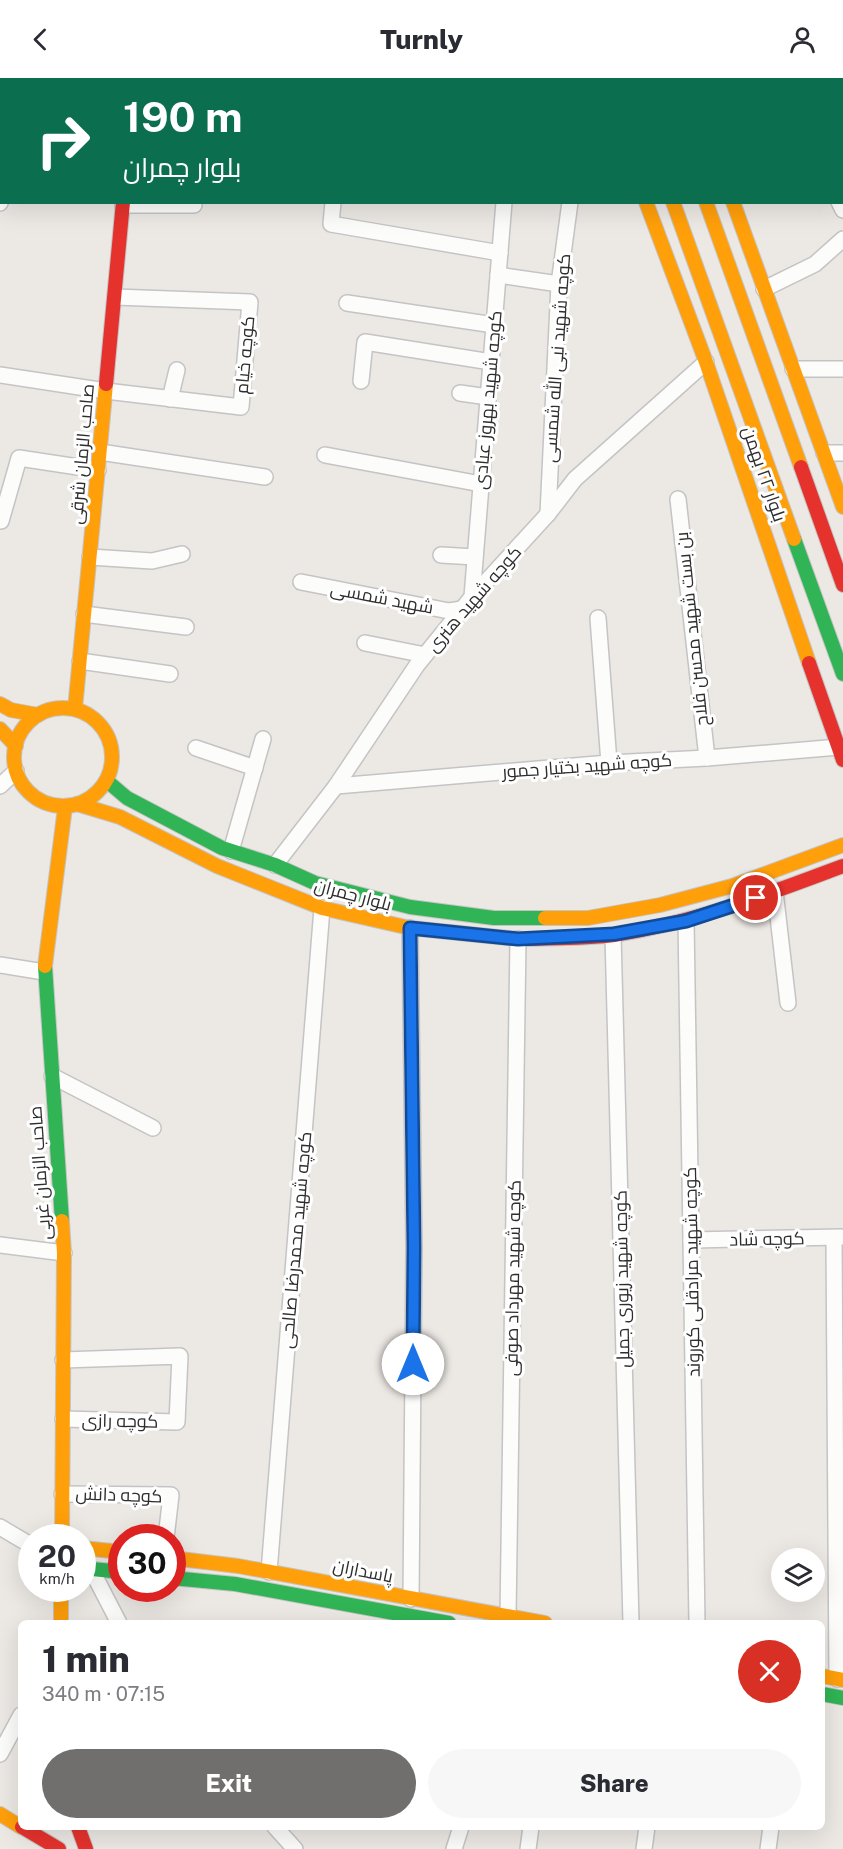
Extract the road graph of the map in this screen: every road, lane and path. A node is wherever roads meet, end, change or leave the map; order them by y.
1 (123, 204) edge
2 (333, 204) edge
3 (504, 204) edge
4 (570, 204) edge
5 (647, 204) edge
6 (674, 204) edge
7 (707, 204) edge
8 (734, 204) edge
9 (194, 205) dead end
10 (843, 238) edge
11 (500, 253) junction
12 (498, 275) junction
13 (559, 285) junction
14 (764, 289) junction
15 (115, 297) junction
16 (347, 303) dead end
17 (494, 325) junction
18 (491, 362) junction
19 (706, 362) junction
20 (793, 369) junction
21 (843, 369) edge
22 (177, 370) dead end
23 (0, 375) edge
24 (361, 381) dead end
25 (106, 391) junction
26 (460, 393) dead end
27 (488, 397) junction
28 (170, 399) junction
29 (100, 452) junction
30 (824, 453) junction
31 (843, 453) edge
32 (325, 455) dead end
33 (98, 470) junction
34 (265, 477) dead end
35 (481, 484) junction
36 (678, 499) dead end
37 (843, 507) edge
38 (548, 514) junction
39 (0, 521) edge
40 (182, 554) dead end
41 (441, 555) dead end
42 (90, 556) junction
43 (475, 557) junction
44 (301, 582) dead end
45 (843, 585) edge
46 (467, 603) junction
47 (84, 614) junction
48 (598, 618) dead end
49 (186, 627) dead end
50 (365, 643) dead end
51 (424, 655) junction
52 (80, 661) junction
53 (170, 674) dead end
54 (843, 674) edge
55 (0, 704) edge
56 (75, 709) junction
57 (38, 715) junction
58 (0, 729) edge
59 (263, 739) dead end
60 (16, 746) junction
61 (195, 748) dead end
62 (841, 753) edge
63 (707, 758) junction
64 (609, 763) junction
65 (255, 768) junction
66 (16, 771) junction
67 (106, 781) junction
68 (0, 786) edge
69 (336, 786) junction
70 (71, 806) junction
71 (843, 845) edge
72 (231, 851) junction
73 (275, 865) junction
74 (843, 866) edge
75 (775, 891) junction
76 (322, 908) junction
77 (686, 921) junction
78 (410, 928) junction
79 (614, 934) junction
80 (518, 939) junction
81 (0, 965) edge
82 (44, 972) junction
83 (788, 1003) dead end
84 (52, 1076) junction
85 (153, 1128) dead end
86 (838, 1237) edge
87 (691, 1240) junction
88 (0, 1245) edge
89 (64, 1253) junction
90 (63, 1360) junction
91 (63, 1419) junction
92 (62, 1494) junction
93 (62, 1524) edge
94 (168, 1524) edge
95 (2, 1533) edge
96 (18, 1540) edge
97 (186, 1560) edge
98 (269, 1572) junction
99 (186, 1579) edge
100 (96, 1583) edge
101 (411, 1599) junction
102 (61, 1602) edge
103 (508, 1616) junction
104 (408, 1619) edge
105 (61, 1620) edge
106 (117, 1620) edge
107 (529, 1620) edge
108 (631, 1620) edge
109 (697, 1620) edge
110 (834, 1678) edge
111 (825, 1695) edge
112 (843, 1698) edge
113 (18, 1721) edge
114 (0, 1754) edge
115 (0, 1814) edge
116 (18, 1823) edge
117 (30, 1830) edge
118 (79, 1830) edge
119 (278, 1830) edge
120 (457, 1830) edge
121 (531, 1830) edge
122 (647, 1830) edge
123 (771, 1830) edge
124 (59, 1849) edge
125 (86, 1849) edge
126 (296, 1849) edge
127 (454, 1849) edge
128 (528, 1849) edge
129 (644, 1849) edge
130 (768, 1849) edge

1 - 9 street
1 - 15 main road, صاحب الزمان شرقی
2 - 11 street
3 - 11 street, کوچه شهید بهروز عبادی
4 - 13 street, کوچه شهید نبی الله شمسی
5 - 19 main road, بلوار ۲۲ بهمن
6 - 54 main road, بلوار ۲۲ بهمن
7 - 45 main road, بلوار ۲۲ بهمن
8 - 14 main road
10 - 14 street
11 - 12 street, کوچه شهید بهروز عبادی
12 - 13 street
12 - 17 street, کوچه شهید بهروز عبادی
13 - 38 street, کوچه شهید نبی الله شمسی
14 - 20 main road
15 - 25 main road, صاحب الزمان شرقی
15 - 28 street, کوچه خیام
16 - 17 street
17 - 18 street, کوچه شهید بهروز عبادی
18 - 24 street
18 - 27 street, کوچه شهید بهروز عبادی
19 - 38 street, کوچه شهید هنری
19 - 62 main road, بلوار ۲۲ بهمن
20 - 21 street
20 - 30 main road
22 - 28 street
23 - 25 street, کوچه خیام
25 - 28 street, کوچه خیام
25 - 29 main road, صاحب الزمان شرقی
26 - 27 street
27 - 35 street, کوچه شهید بهروز عبادی
29 - 33 main road, صاحب الزمان شرقی
29 - 34 street
30 - 31 street
30 - 37 main road
32 - 35 street
33 - 39 street
33 - 42 main road, صاحب الزمان شرقی
35 - 43 street, کوچه شهید بهروز عبادی
36 - 63 street, بن بست شهید محسن فلاح
38 - 46 street, کوچه شهید هنری
40 - 42 street
41 - 43 street
42 - 47 main road, صاحب الزمان شرقی
43 - 46 street, کوچه شهید بهروز عبادی
44 - 46 street, شهید شمسی
46 - 51 street, کوچه شهید هنری
47 - 49 street
47 - 52 main road, صاحب الزمان شرقی
48 - 64 street
50 - 51 street
51 - 69 street, کوچه شهید هنری
52 - 53 street
52 - 56 main road, صاحب الزمان شرقی
55 - 57 main road
56 - 57 main road
56 - 67 main road
57 - 60 main road
58 - 60 main road
59 - 65 street
60 - 66 main road
61 - 65 street
62 - 63 street, کوچه شهید بختیار جمور
63 - 64 street, کوچه شهید بختیار جمور
64 - 69 street, کوچه شهید بختیار جمور
65 - 72 street
66 - 68 street
66 - 70 main road
67 - 70 main road
67 - 72 main road, بلوار چمران
69 - 73 street, کوچه شهید هنری
70 - 76 main road, بلوار چمران
70 - 82 main road, صاحب الزمان غربی
71 - 73 main road, بلوار چمران
72 - 73 main road, بلوار چمران
74 - 75 main road, بلوار چمران
75 - 77 main road, بلوار چمران
75 - 83 street
76 - 78 main road, بلوار چمران
76 - 98 street, کوچه شهید محمدرضا صالحی
77 - 79 main road, بلوار چمران
77 - 87 street, کوچه شهید مرادقلی کوروند
78 - 80 main road, بلوار چمران
78 - 101 street
79 - 80 main road, بلوار چمران
79 - 108 street, کوچه شهید زیوری جمیل
80 - 103 street, کوچه شهید مهرداد صوفی
81 - 82 street
82 - 84 main road, صاحب الزمان غربی
84 - 85 street
84 - 89 main road, صاحب الزمان غربی
86 - 87 street, کوچه شاد
86 - 110 street
87 - 109 street, کوچه شهید مرادقلی کوروند
88 - 89 street
89 - 90 main road, صاحب الزمان غربی
90 - 91 main road, صاحب الزمان غربی
90 - 91 street, کوچه رازی
91 - 92 main road, صاحب الزمان غربی
92 - 93 main road, صاحب الزمان غربی
92 - 94 street, کوچه دانش
95 - 96 street
97 - 98 main road, پاسداران
98 - 101 main road, پاسداران
99 - 104 main road, پاسداران
100 - 106 street
101 - 103 main road, پاسداران
102 - 105 main road
103 - 107 main road, پاسداران
111 - 112 main road
113 - 114 street
115 - 116 main road
117 - 124 main road
118 - 125 main road
119 - 126 street
120 - 127 street
121 - 128 street
122 - 129 street
123 - 130 street

